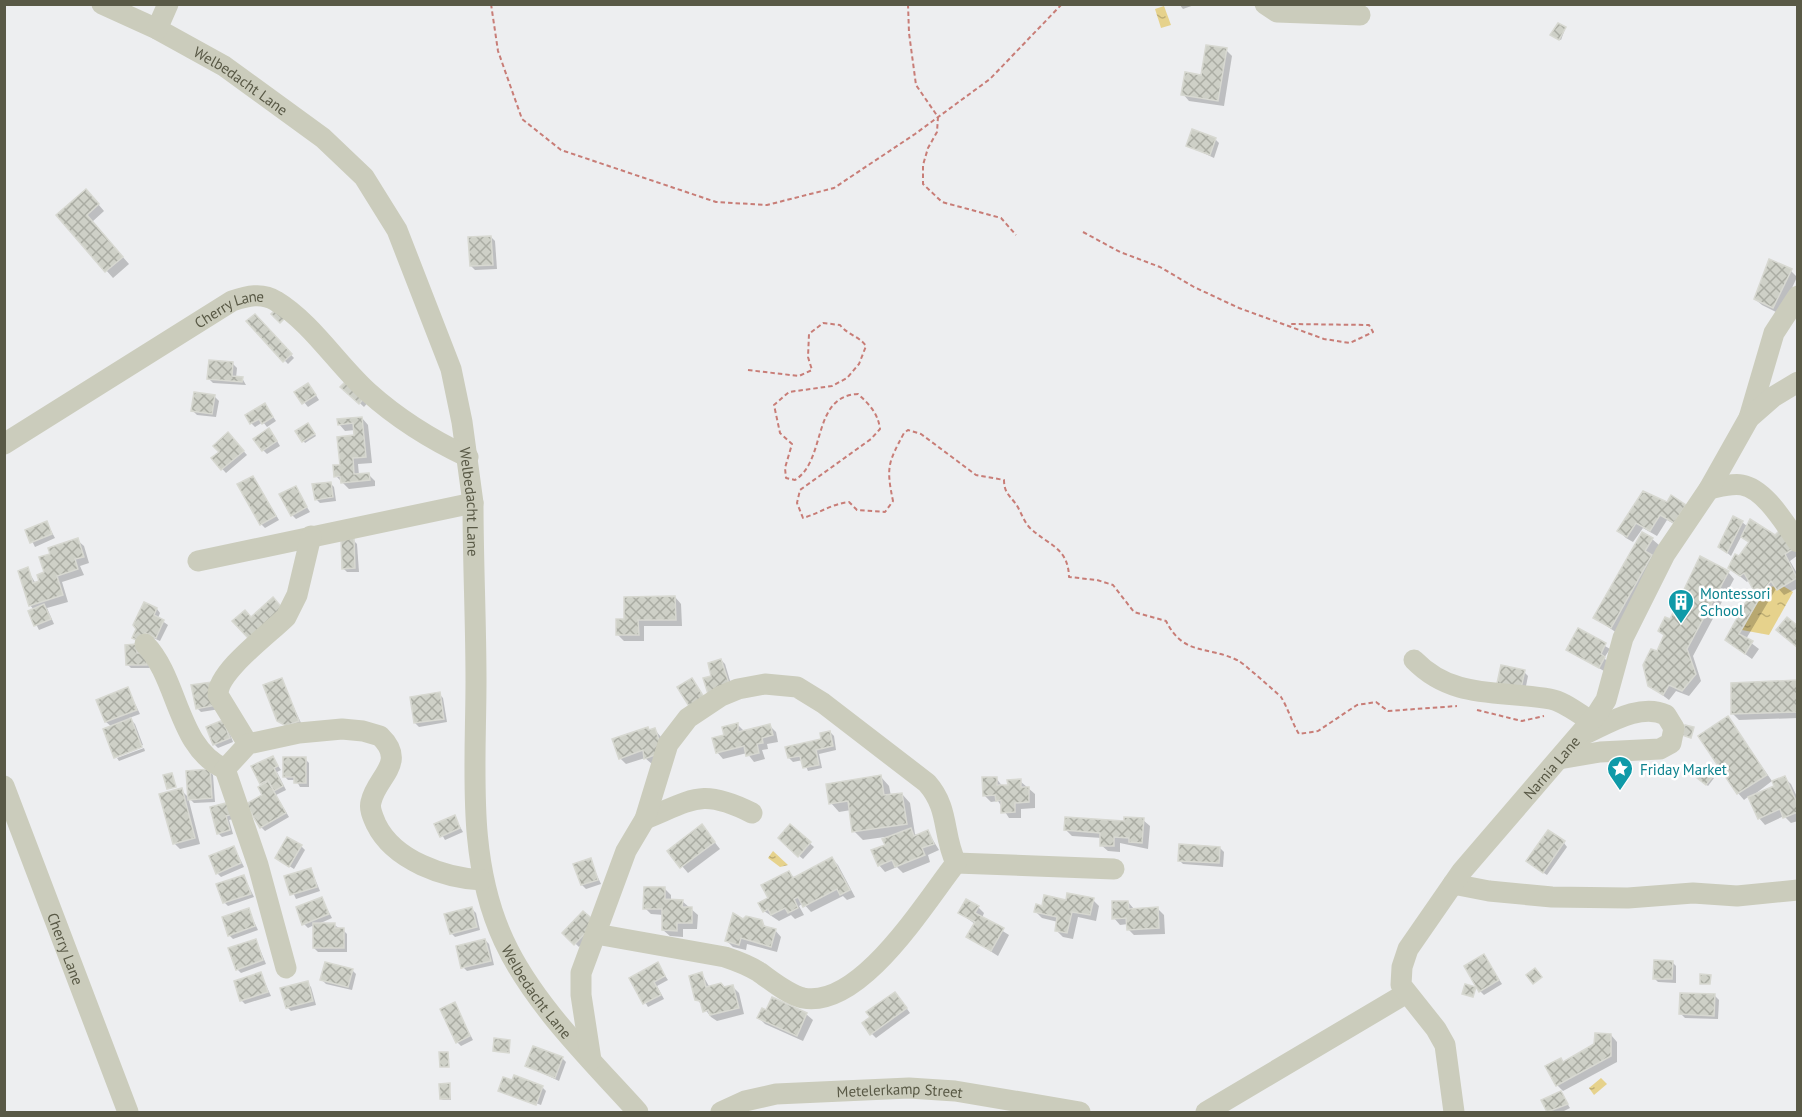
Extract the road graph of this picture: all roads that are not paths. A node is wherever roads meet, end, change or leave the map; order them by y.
1 (102, 4) edge
2 (168, 4) edge
3 (1265, 4) edge
4 (1360, 15) dead end
5 (157, 29) junction
6 (1797, 296) edge
7 (1797, 382) edge
8 (1749, 418) junction
9 (4, 444) edge
10 (468, 457) junction
11 (1709, 489) junction
12 (473, 503) junction
13 (311, 536) junction
14 (1797, 542) edge
15 (198, 561) dead end
16 (145, 644) dead end
17 (1414, 660) dead end
18 (1585, 729) junction
19 (248, 744) junction
20 (1559, 759) junction
21 (225, 770) junction
22 (4, 786) edge
23 (752, 813) dead end
24 (645, 819) junction
25 (956, 862) junction
26 (1114, 868) dead end
27 (482, 880) junction
28 (1453, 884) junction
29 (1797, 890) edge
30 (596, 934) junction
31 (286, 968) dead end
32 (1403, 989) junction
33 (591, 1061) junction
34 (635, 1112) edge
35 (128, 1113) edge
36 (721, 1113) edge
37 (1080, 1113) edge
38 (1206, 1113) edge
39 (1454, 1113) edge

1 - 5 street, Welbedacht Lane
2 - 5 street
3 - 4 street
5 - 10 street, Welbedacht Lane
6 - 8 street
7 - 8 street
8 - 11 street, Narnia Lane
9 - 10 street, Cherry Lane
10 - 12 street, Welbedacht Lane
11 - 14 street
11 - 18 street, Narnia Lane
12 - 13 street
12 - 27 street, Welbedacht Lane
13 - 15 street
13 - 19 street
16 - 21 street
17 - 18 street
18 - 20 street, Narnia Lane
18 - 20 street
19 - 21 street
19 - 27 street
20 - 28 street, Narnia Lane
21 - 31 street
22 - 35 street, Cherry Lane
23 - 24 street
24 - 25 street
24 - 30 street
25 - 26 street
25 - 30 street
27 - 33 street, Welbedacht Lane
28 - 29 street
28 - 32 street, Narnia Lane
30 - 33 street
32 - 38 street
32 - 39 street
33 - 34 street, Welbedacht Lane
36 - 37 street, Metelerkamp Street

